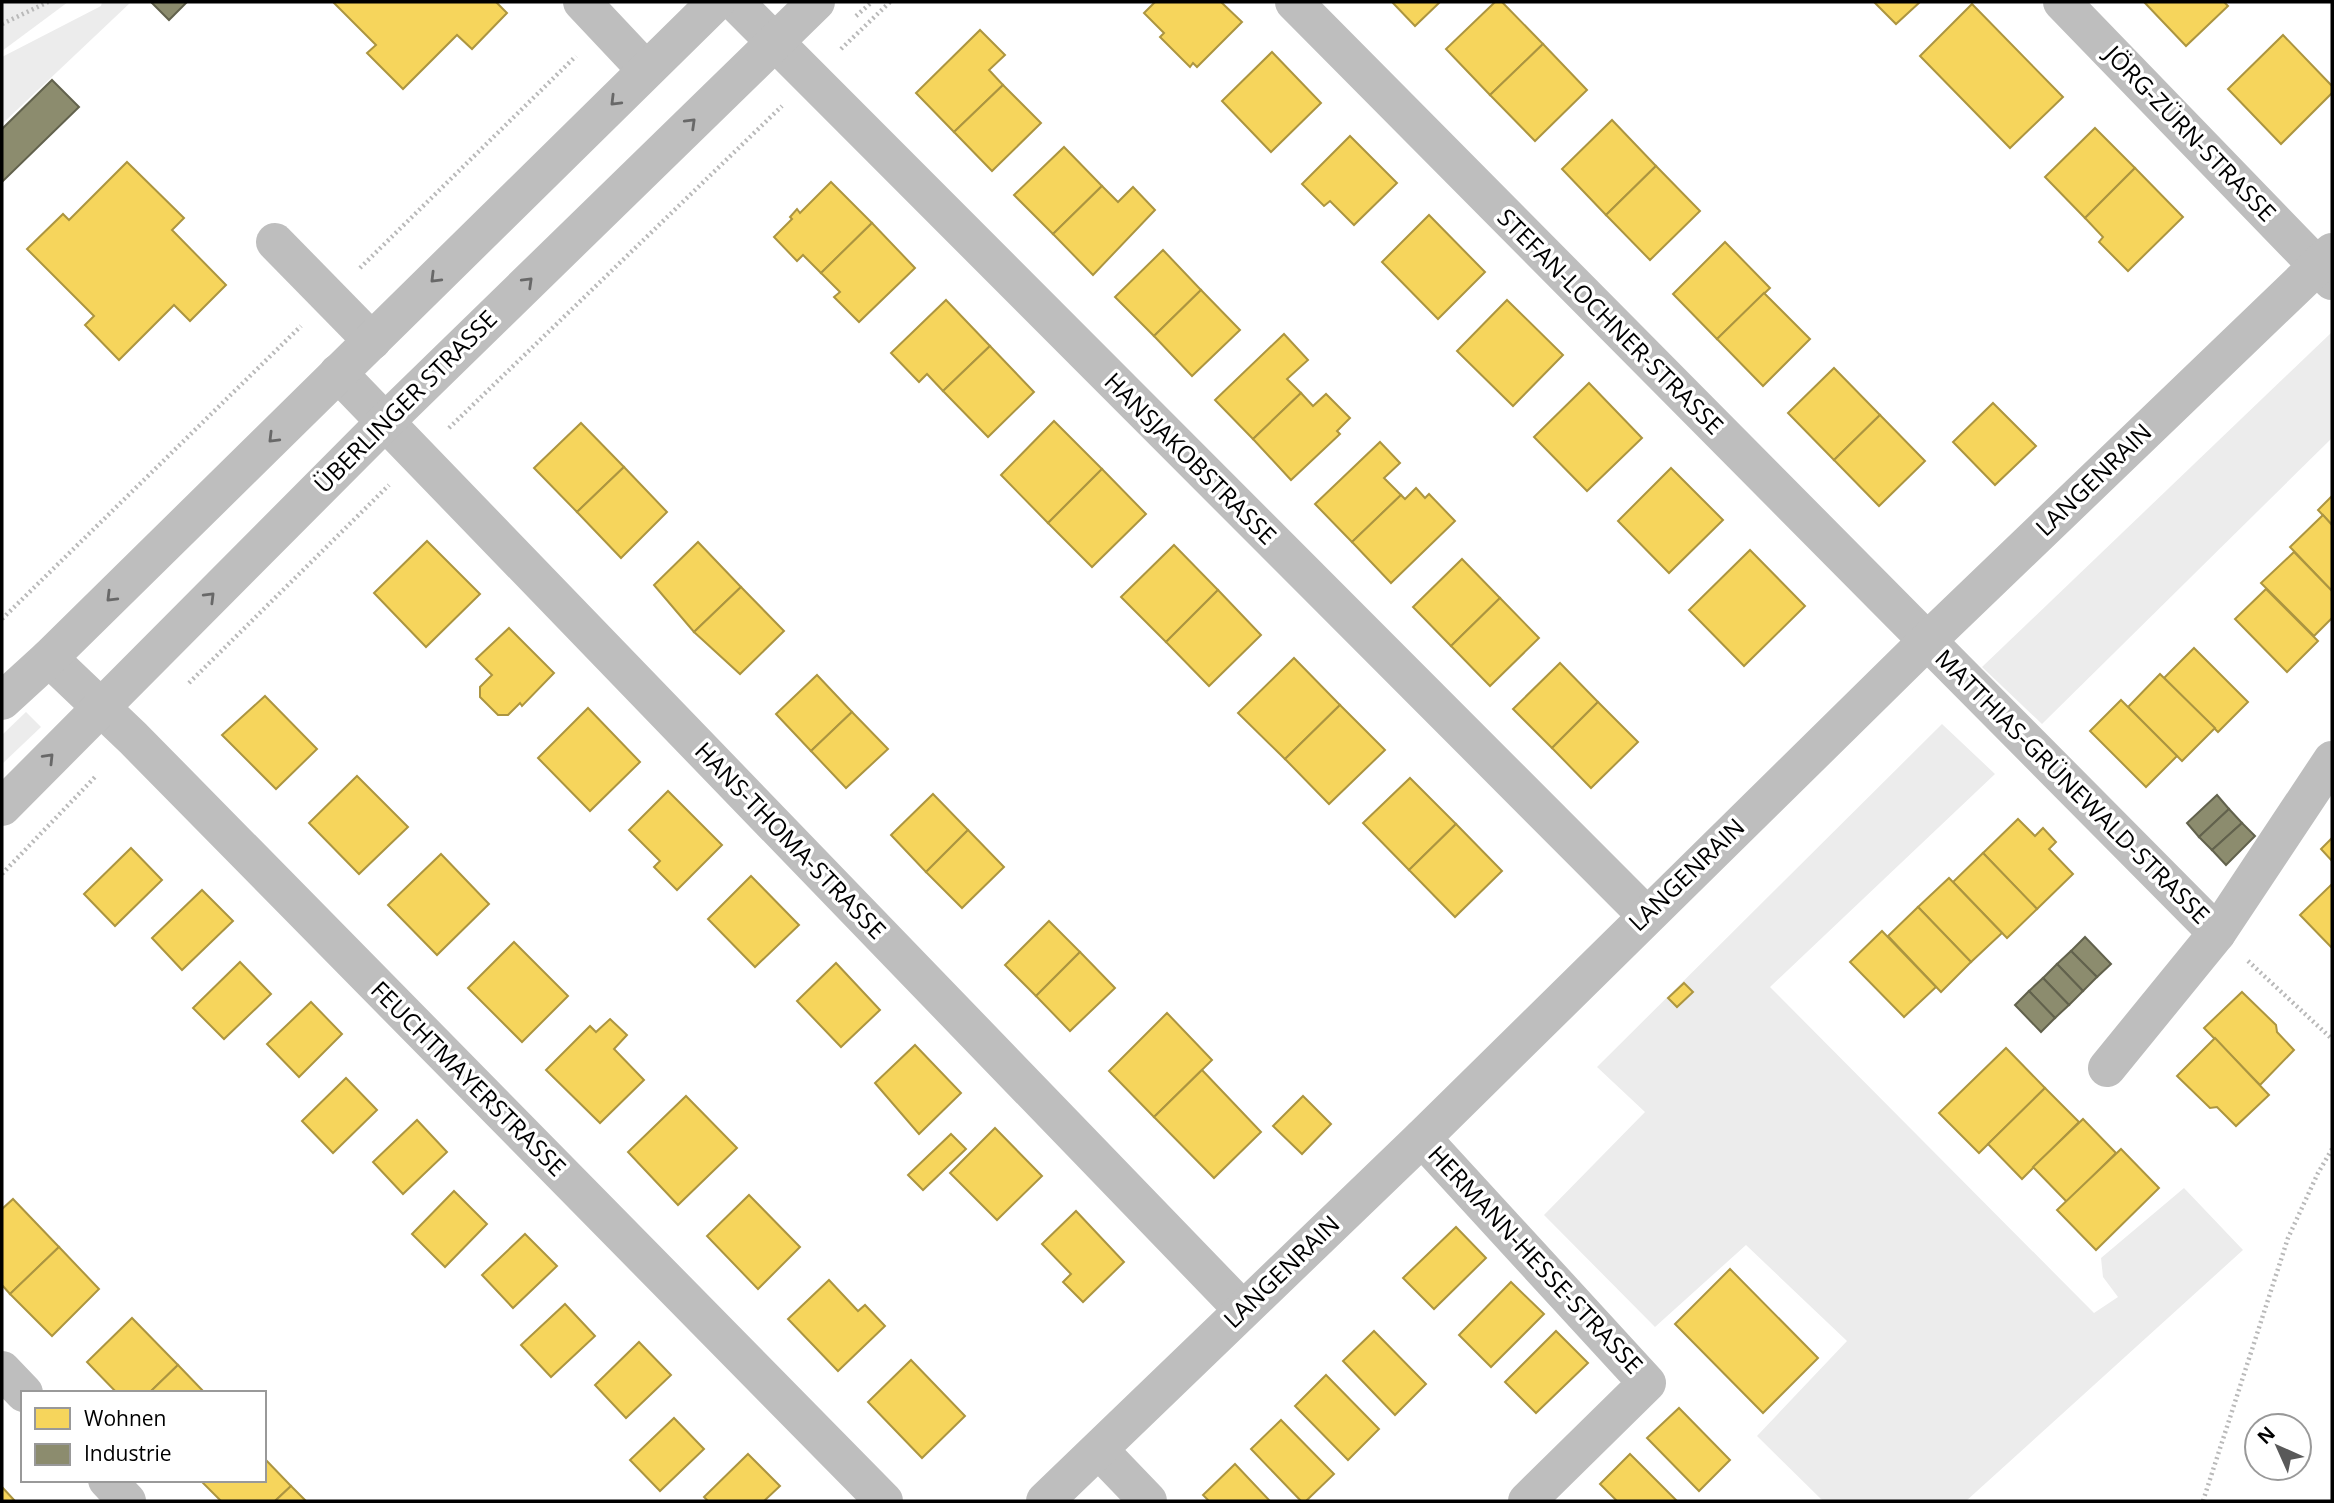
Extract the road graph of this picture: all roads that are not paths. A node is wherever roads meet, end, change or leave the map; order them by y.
1 (582, 2) edge
2 (716, 2) edge
3 (735, 2) edge
4 (816, 2) edge
5 (1294, 2) edge
6 (2062, 2) edge
7 (775, 42) junction
8 (646, 70) junction
9 (275, 242) dead end
10 (2328, 266) edge
11 (372, 341) junction
12 (338, 373) junction
13 (385, 422) junction
14 (1926, 642) junction
15 (49, 658) junction
16 (2, 701) edge
17 (98, 708) junction
18 (2332, 760) edge
19 (2, 807) edge
20 (1646, 915) junction
21 (2217, 933) junction
22 (2107, 1068) dead end
23 (1422, 1138) junction
24 (1242, 1309) junction
25 (1098, 1450) junction
26 (109, 1482) edge
27 (127, 1501) edge
28 (884, 1501) edge
29 (1045, 1501) edge
30 (1148, 1501) edge
31 (1527, 1501) edge

1 - 8 street
2 - 8 street
3 - 7 street, HANSJAKOBSTRASSE
4 - 7 street, ÜBERLINGER STRASSE
5 - 14 street, STEFAN-LOCHNER-STRASSE
6 - 10 street, JÖRG-ZÜRN-STRASSE
13 -> 7 street, ÜBERLINGER STRASSE
7 - 20 street, HANSJAKOBSTRASSE
8 -> 11 street
9 - 11 street
10 - 14 street, LANGENRAIN
11 - 12 street
12 - 13 street, HANS-THOMA-STRASSE
12 -> 15 street
17 -> 13 street, ÜBERLINGER STRASSE
13 - 24 street, HANS-THOMA-STRASSE
14 - 20 street, LANGENRAIN
14 - 21 street, MATTHIAS-GRÜNEWALD-STRASSE
15 - 16 street
15 - 17 street, FEUCHTMAYERSTRASSE
19 -> 17 street, ÜBERLINGER STRASSE
17 - 28 street, FEUCHTMAYERSTRASSE
18 - 21 street, MATTHIAS-GRÜNEWALD-STRASSE
20 - 23 street, LANGENRAIN
21 - 22 street, MATTHIAS-GRÜNEWALD-STRASSE
23 - 24 street, LANGENRAIN
23 - 31 street, HERMANN-HESSE-STRASSE
24 - 25 street, LANGENRAIN
25 - 29 street, LANGENRAIN
25 - 30 street
26 - 27 street

